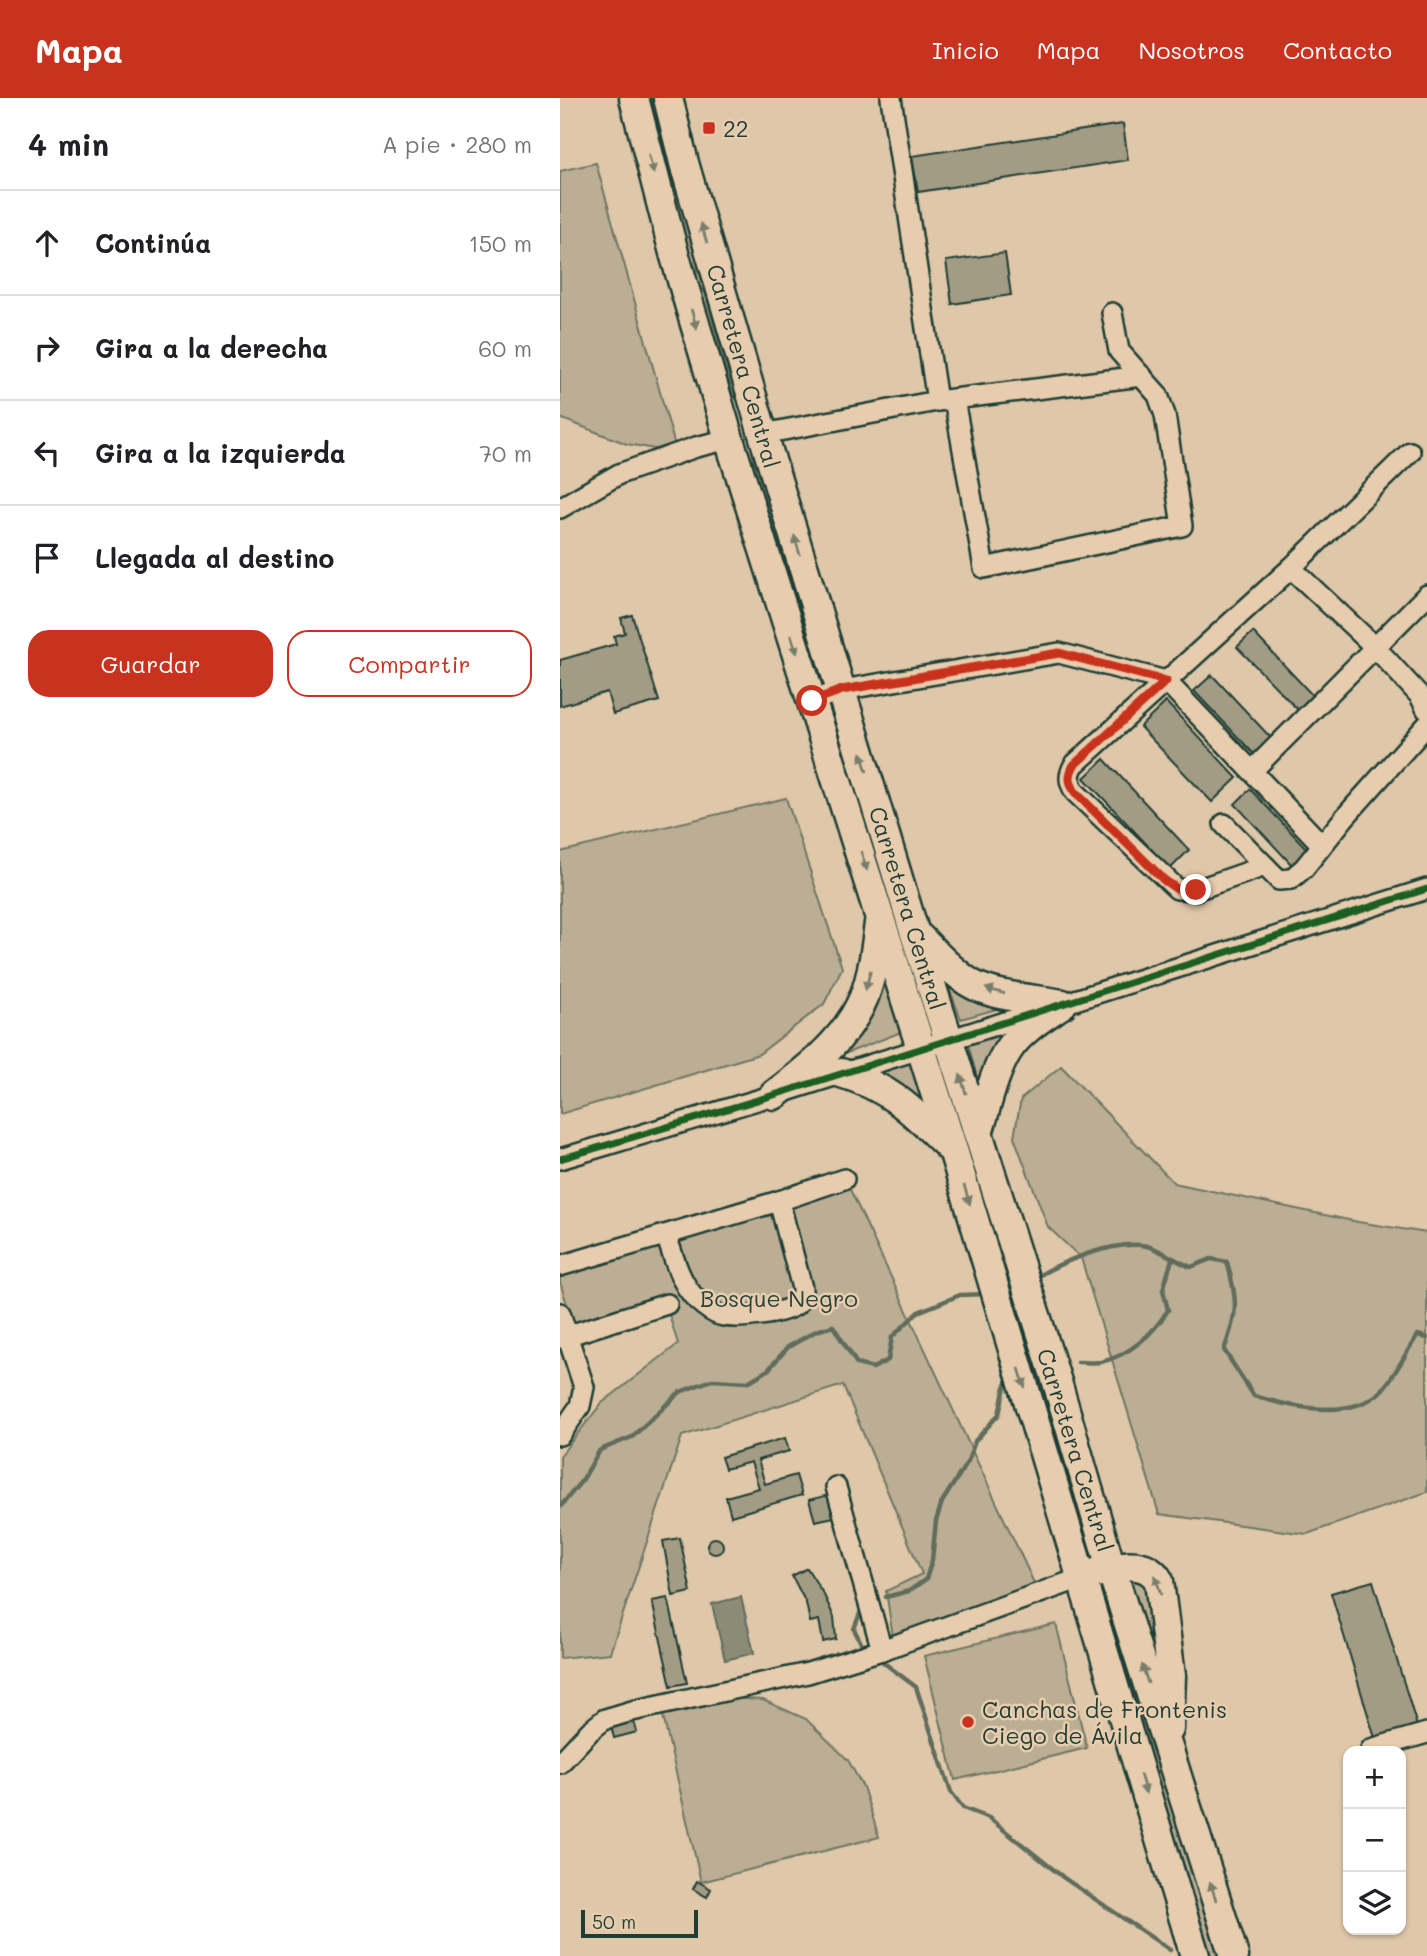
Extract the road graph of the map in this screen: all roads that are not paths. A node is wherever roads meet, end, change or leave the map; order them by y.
1 (634, 98) edge
2 (668, 98) edge
3 (891, 98) edge
4 (1112, 313) dead end
5 (1142, 376) junction
6 (945, 400) junction
7 (763, 434) junction
8 (729, 439) junction
9 (1410, 452) dead end
10 (560, 508) edge
11 (1291, 568) junction
12 (1427, 596) edge
13 (1375, 647) junction
14 (1166, 681) junction
15 (842, 690) junction
16 (812, 701) junction
17 (1427, 710) edge
18 (1427, 725) edge
19 (1252, 770) junction
20 (1224, 824) dead end
21 (1322, 845) junction
22 (1265, 866) junction
23 (1427, 889) edge
24 (881, 913) junction
25 (915, 934) junction
26 (1062, 1004) junction
27 (949, 1038) junction
28 (922, 1048) junction
29 (841, 1073) junction
30 (774, 1095) junction
31 (978, 1133) junction
32 (954, 1153) junction
33 (560, 1159) edge
34 (844, 1179) dead end
35 (779, 1201) junction
36 (666, 1235) junction
37 (560, 1266) edge
38 (667, 1304) dead end
39 (560, 1313) edge
40 (564, 1336) edge
41 (560, 1435) edge
42 (836, 1487) dead end
43 (1111, 1568) junction
44 (1081, 1578) junction
45 (883, 1650) junction
46 (1427, 1733) edge
47 (1382, 1746) edge
48 (1169, 1750) junction
49 (560, 1763) edge
50 (1180, 1906) junction
51 (1181, 1956) edge
52 (1195, 1956) edge
53 (1234, 1956) edge

1 -> 8 highway, Carretera Central
7 -> 2 highway, Carretera Central
3 - 6 street
4 - 5 street
5 - 6 street
5 - 6 street
6 - 7 street
7 - 8 highway
15 -> 7 highway, Carretera Central
8 - 10 street
8 -> 16 highway, Carretera Central
9 - 11 street
11 - 13 street
11 - 14 street
12 - 13 street
13 - 17 street
13 - 19 street
14 - 15 street
14 - 19 street
14 - 22 street
15 - 16 street
25 -> 15 highway, Carretera Central
16 -> 24 highway, Carretera Central
18 - 21 street
19 - 21 street
20 - 22 street
21 - 22 street
23 - 26 street
24 - 28 highway, Carretera Central
24 -> 30 highway
26 -> 25 highway
25 - 27 highway, Carretera Central
26 - 27 street
26 - 31 highway
27 - 28 street
31 -> 27 highway, Carretera Central
28 - 29 street
28 - 32 highway, Carretera Central
29 - 30 street
29 - 32 highway
30 - 33 street
31 - 43 highway, Carretera Central
32 -> 44 highway, Carretera Central
34 - 35 street
35 - 36 street
35 - 36 street
36 - 37 street
38 - 40 street
39 - 40 street
40 - 41 street
42 - 45 street
43 - 44 highway
48 -> 43 highway, Carretera Central
48 -> 43 highway
44 - 45 street
44 -> 50 highway, Carretera Central
45 - 49 street
46 - 47 street
53 -> 48 highway, Carretera Central
50 - 51 highway
50 - 52 highway, Carretera Central

